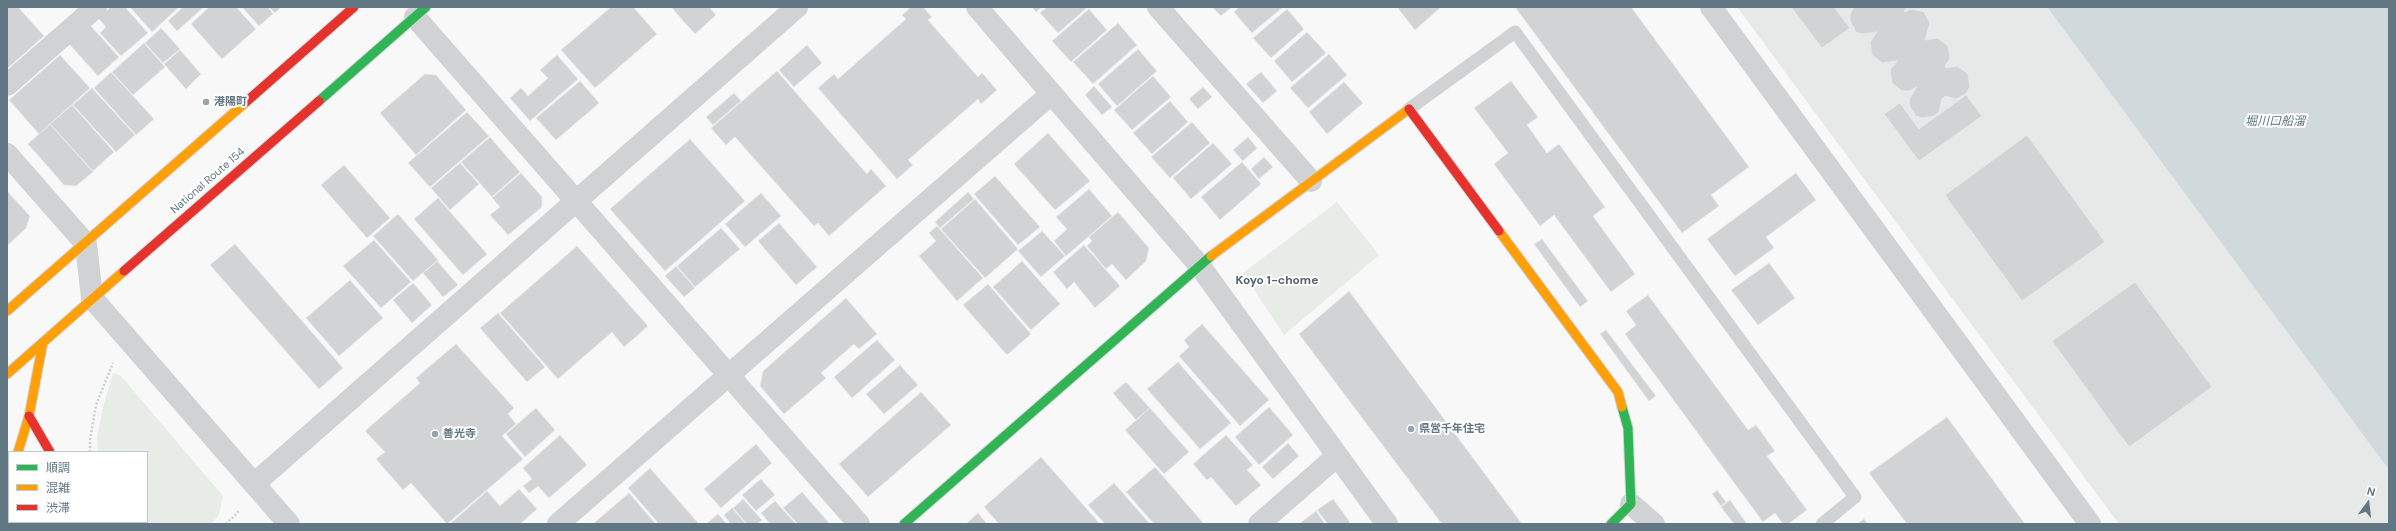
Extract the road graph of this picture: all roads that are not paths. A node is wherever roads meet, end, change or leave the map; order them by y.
1 (96, 7) edge
2 (354, 7) edge
3 (797, 7) edge
4 (977, 7) edge
5 (1158, 7) edge
6 (1711, 7) edge
7 (421, 12) edge
8 (7, 85) edge
9 (1051, 94) junction
10 (1409, 109) junction
11 (7, 154) edge
12 (1311, 181) junction
13 (576, 201) junction
14 (86, 244) junction
15 (1199, 265) junction
16 (92, 298) junction
17 (7, 312) edge
18 (44, 342) junction
19 (7, 374) edge
20 (730, 376) junction
21 (29, 416) junction
22 (18, 451) edge
23 (49, 451) edge
24 (1337, 456) junction
25 (254, 484) junction
26 (1631, 504) junction
27 (288, 524) edge
28 (558, 524) edge
29 (860, 524) edge
30 (904, 524) edge
31 (1259, 524) edge
32 (1387, 524) edge
33 (1611, 524) edge
34 (1654, 524) edge
35 (1822, 524) edge
36 (2090, 524) edge

1 - 8 street
2 - 14 main road
3 - 13 street
4 - 9 street
5 - 12 street
6 - 36 street
7 - 13 street
7 - 16 main road, National Route 154
9 - 15 street
9 - 20 street
10 - 12 main road
10 - 26 main road
10 - 35 lane
11 - 14 street
12 - 15 main road
13 - 20 street
13 - 25 street
14 - 16 street
14 - 17 main road
15 - 24 street
15 - 30 main road
16 - 18 main road, National Route 154
16 - 25 street
18 - 19 main road, National Route 154
18 - 21 main road
20 - 28 street
20 - 29 street
21 - 22 main road
21 - 23 main road
24 - 31 street
24 - 32 street
25 - 27 street
26 - 33 main road
26 - 34 street

